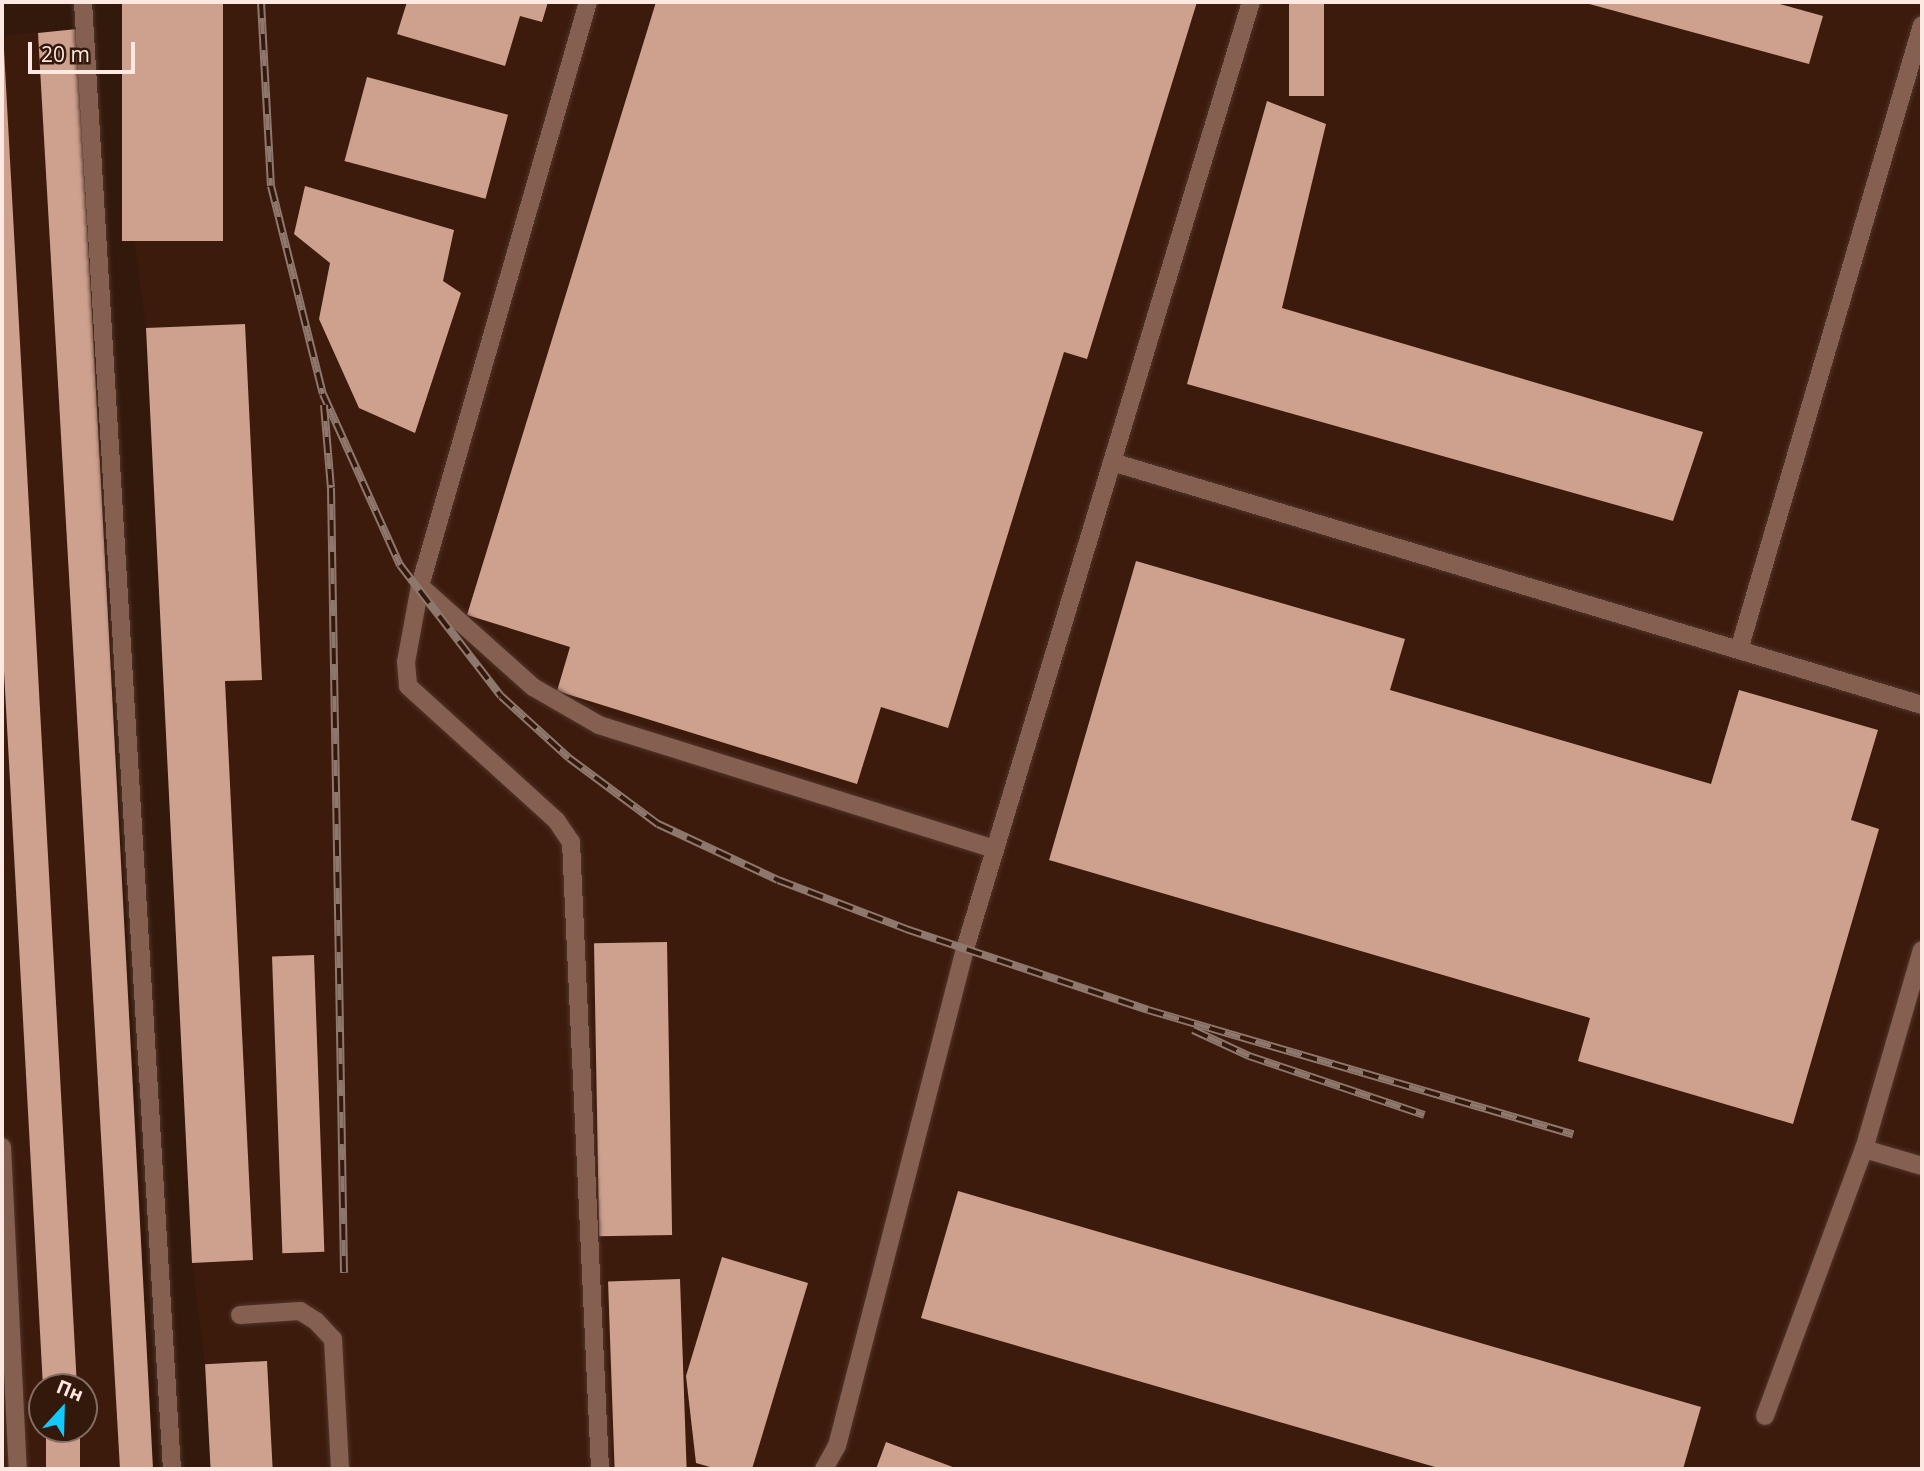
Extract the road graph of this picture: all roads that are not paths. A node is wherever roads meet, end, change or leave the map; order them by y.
1 (83, 2) edge
2 (588, 2) edge
3 (1251, 2) edge
4 (1922, 25) edge
5 (1112, 463) junction
6 (420, 586) junction
7 (1739, 650) junction
8 (1922, 705) edge
9 (995, 849) junction
10 (1922, 950) edge
11 (2, 1147) edge
12 (1864, 1149) junction
13 (1922, 1166) edge
14 (240, 1315) dead end
15 (1765, 1416) dead end
16 (18, 1469) edge
17 (172, 1469) edge
18 (340, 1469) edge
19 (600, 1469) edge
20 (824, 1469) edge

1 - 17 lane
2 - 6 lane
3 - 5 lane
4 - 7 lane
5 - 7 lane
5 - 9 lane
6 - 9 lane
6 - 19 lane
7 - 8 lane
9 - 20 lane
10 - 12 lane
11 - 16 lane
12 - 13 lane
12 - 15 lane
14 - 18 lane

